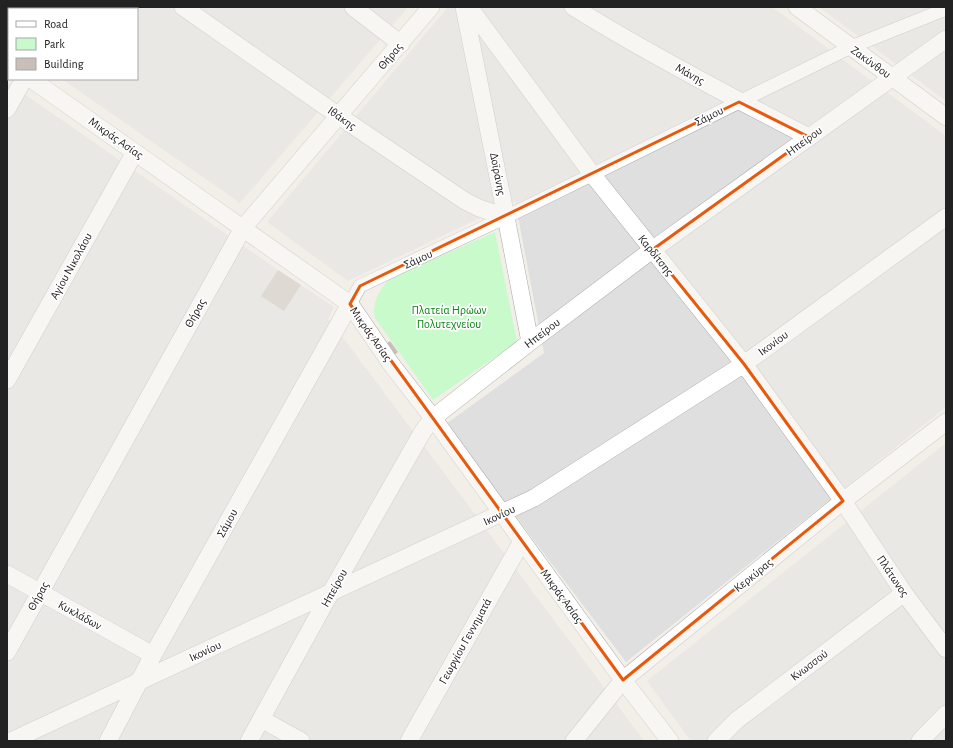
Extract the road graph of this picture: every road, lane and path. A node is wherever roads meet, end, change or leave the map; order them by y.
1 (183, 7) edge
2 (353, 7) edge
3 (431, 7) edge
4 (464, 7) edge
5 (469, 7) edge
6 (573, 7) edge
7 (797, 7) edge
8 (946, 9) edge
9 (946, 25) edge
10 (942, 42) edge
11 (401, 44) junction
12 (851, 47) junction
13 (892, 77) junction
14 (23, 80) edge
15 (32, 80) edge
16 (739, 102) junction
17 (7, 109) edge
18 (339, 116) junction
19 (946, 117) edge
20 (809, 138) junction
21 (135, 152) junction
22 (592, 174) junction
23 (506, 217) junction
24 (946, 217) edge
25 (243, 228) junction
26 (652, 250) junction
27 (350, 304) junction
28 (530, 342) junction
29 (744, 364) junction
30 (7, 380) edge
31 (433, 418) junction
32 (945, 424) edge
33 (844, 501) junction
34 (502, 513) junction
35 (522, 541) junction
36 (7, 574) edge
37 (331, 592) junction
38 (40, 593) junction
39 (904, 593) junction
40 (946, 649) edge
41 (7, 652) edge
42 (153, 656) junction
43 (622, 680) junction
44 (139, 681) junction
45 (946, 714) edge
46 (261, 719) junction
47 (11, 741) edge
48 (108, 741) edge
49 (249, 741) edge
50 (301, 741) edge
51 (409, 741) edge
52 (574, 741) edge
53 (670, 741) edge
54 (716, 741) edge
55 (920, 741) edge

1 - 18 street, Ιθάκης
2 - 11 street
3 - 11 street, Θήρας
4 - 23 street, Δοϊράνης
5 - 22 street, Καρδίτσης
6 - 16 street, Μάνης
7 - 12 street, Ζακύνθου
8 - 12 street, Σάμου
9 - 10 street, Ηπείρου
10 - 13 street, Ηπείρου
11 - 18 street, Θήρας
12 - 13 street, Ζακύνθου
12 - 16 street, Σάμου
13 - 19 street, Ζακύνθου
13 - 20 street, Ηπείρου
14 - 17 street
15 - 21 street, Μικράς Ασίας
16 - 20 street, Μάνης
16 - 22 street, Σάμου
18 - 23 street, Ιθάκης
18 - 25 street, Θήρας
20 - 26 street, Ηπείρου
21 - 25 street, Μικράς Ασίας
21 - 30 street, Αγίου Νικολάου
22 - 23 street, Σάμου
22 - 26 street, Καρδίτσης
23 - 27 street, Σάμου
23 - 28 street, Δοϊράνης
24 - 29 street, Ικονίου
25 - 27 street, Μικράς Ασίας
25 - 38 street, Θήρας
26 - 28 street, Ηπείρου
26 - 29 street, Καρδίτσης
27 - 31 street, Μικράς Ασίας
27 - 42 street, Σάμου
28 - 31 street, Ηπείρου
29 - 33 street, Καρδίτσης
29 - 34 street, Ικονίου
31 - 34 street, Μικράς Ασίας
31 - 37 street, Ηπείρου
32 - 33 street, Κερκύρας
33 - 39 street, Πλάτωνος
33 - 43 street, Κερκύρας
34 - 35 street, Μικράς Ασίας
34 - 37 street, Ικονίου
35 - 43 street, Μικράς Ασίας
35 - 51 street, Γεωργίου Γεννηματά
36 - 38 street, Κυκλάδων
37 - 44 street, Ικονίου
37 - 46 street, Ηπείρου
38 - 41 street, Θήρας
38 - 42 street, Κυκλάδων
39 - 40 street, Πλάτωνος
39 - 54 street, Κνωσσού
42 - 44 street, Σάμου
43 - 52 street, Κερκύρας
43 - 53 street, Μικράς Ασίας
44 - 47 street, Ικονίου
44 - 48 street, Σάμου
45 - 55 street
46 - 49 street, Ηπείρου
46 - 50 street

